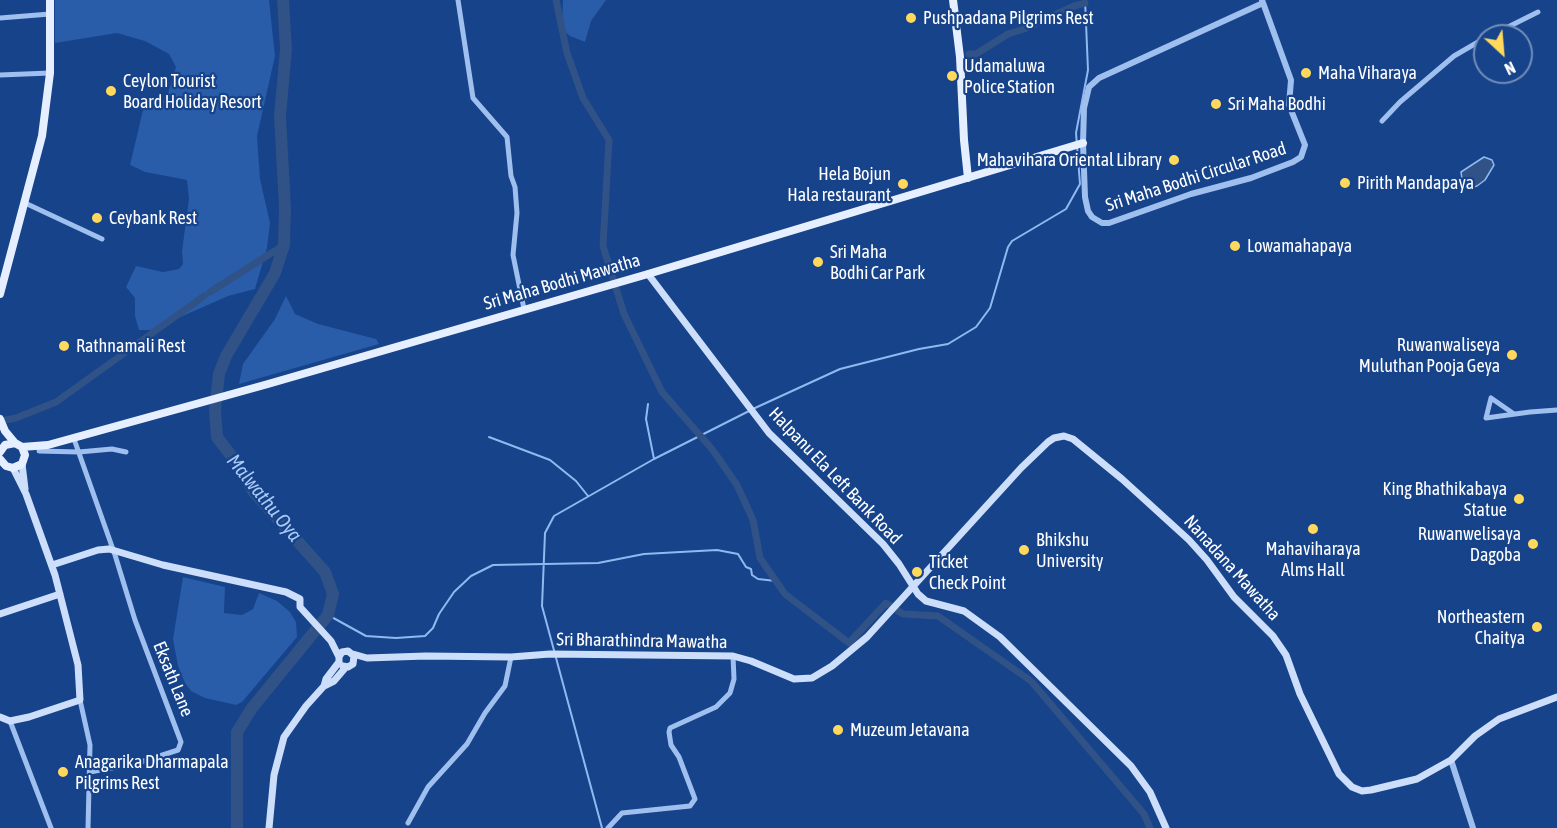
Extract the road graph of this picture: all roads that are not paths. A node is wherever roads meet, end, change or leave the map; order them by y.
1 (50, 0) edge
2 (458, 0) edge
3 (953, 0) edge
4 (1262, 2) edge
5 (1538, 12) dead end
6 (50, 14) junction
7 (0, 18) edge
8 (1514, 24) edge
9 (1473, 45) edge
10 (50, 73) junction
11 (0, 75) edge
12 (1382, 121) dead end
13 (1083, 143) junction
14 (968, 178) junction
15 (25, 203) junction
16 (102, 239) dead end
17 (648, 274) junction
18 (0, 294) edge
19 (524, 309) junction
20 (1557, 410) edge
21 (1514, 414) junction
22 (0, 419) edge
23 (5, 431) junction
24 (74, 439) junction
25 (19, 445) junction
26 (48, 446) junction
27 (1, 449) edge
28 (39, 451) junction
29 (79, 452) junction
30 (126, 452) dead end
31 (0, 459) edge
32 (24, 461) junction
33 (6, 467) edge
34 (26, 494) junction
35 (113, 550) junction
36 (52, 565) junction
37 (913, 587) junction
38 (60, 594) junction
39 (0, 614) edge
40 (734, 656) junction
41 (511, 657) junction
42 (346, 659) junction
43 (1557, 697) edge
44 (80, 700) junction
45 (0, 717) edge
46 (10, 721) junction
47 (1451, 760) junction
48 (90, 772) junction
49 (408, 823) dead end
50 (51, 828) edge
51 (88, 828) edge
52 (269, 828) edge
53 (608, 828) edge
54 (1166, 828) edge
55 (1473, 828) edge

1 - 6 main road
2 - 19 street
3 - 14 main road
4 - 13 street, Sri Maha Bodhi Circular Road
4 - 13 street, Sri Maha Bodhi Circular Road
5 - 8 street
6 - 7 street
6 - 10 main road
9 - 12 street
10 - 11 street
10 - 15 main road
13 - 14 main road, Sri Maha Bodhi Mawatha
14 - 17 main road, Sri Maha Bodhi Mawatha
15 - 16 street
15 - 18 main road
17 - 19 main road, Sri Maha Bodhi Mawatha
17 - 37 main road, Halpanu Ela Left Bank Road
19 - 24 main road, Sri Maha Bodhi Mawatha
20 - 21 street
21 - 21 street
22 - 23 main road
23 - 25 main road
23 - 27 main road
24 - 26 main road, Sri Maha Bodhi Mawatha
24 - 29 street
25 - 26 main road, Sri Maha Bodhi Mawatha
25 - 27 main road, Sri Maha Bodhi Mawatha
25 - 32 main road
26 - 28 main road, Sri Maha Bodhi Mawatha
28 - 29 street
28 - 32 main road, Sri Maha Bodhi Mawatha
29 - 30 street
29 - 35 street
31 - 33 main road
32 - 33 main road, Sri Maha Bodhi Mawatha
32 - 34 main road
33 - 34 main road
34 - 36 main road
35 - 36 main road
35 - 42 main road
35 - 48 street, Eksath Lane
36 - 38 main road
37 - 40 main road, Sri Bharathindra Mawatha
37 - 47 main road, Nanadana Mawatha
37 - 54 main road, Halpanu Ela Left Bank Road
38 - 39 main road
38 - 44 main road
40 - 41 main road, Sri Bharathindra Mawatha
40 - 53 street
41 - 42 main road, Sri Bharathindra Mawatha
41 - 49 street
42 - 52 main road
43 - 47 main road, Nanadana Mawatha
44 - 46 main road
44 - 48 street
45 - 46 main road
46 - 50 street
47 - 55 street
48 - 51 street

